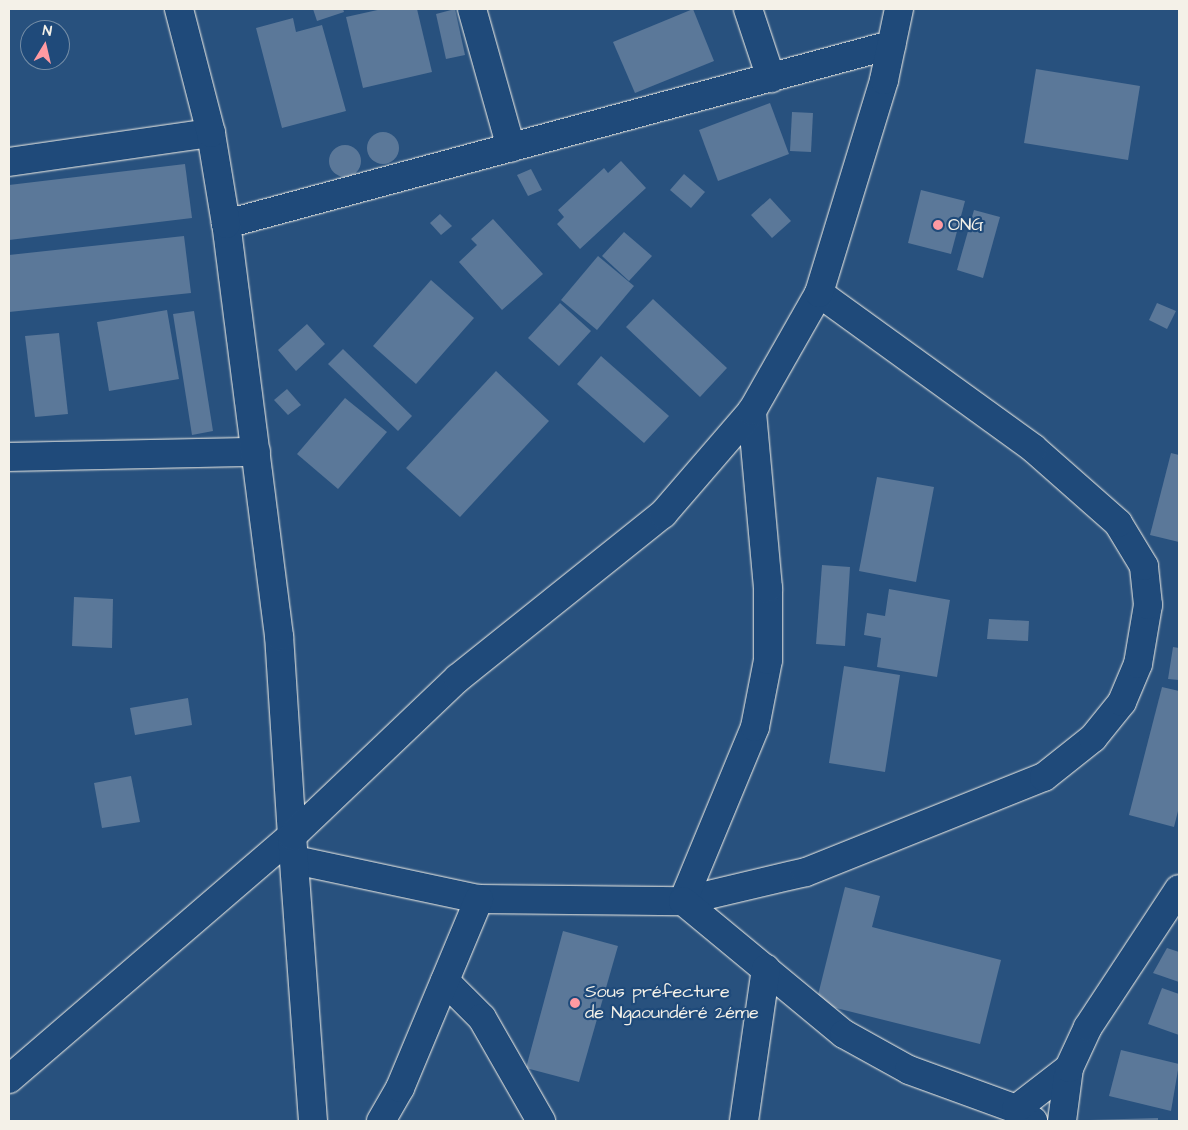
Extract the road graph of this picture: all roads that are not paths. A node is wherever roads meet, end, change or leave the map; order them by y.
1 (180, 9) edge
2 (472, 9) edge
3 (748, 9) edge
4 (899, 9) edge
5 (892, 45) junction
6 (771, 78) junction
7 (211, 133) junction
8 (511, 148) junction
9 (9, 162) edge
10 (226, 224) junction
11 (819, 293) junction
12 (752, 411) junction
13 (256, 452) junction
14 (9, 457) edge
15 (293, 848) junction
16 (1179, 889) edge
17 (479, 899) junction
18 (683, 901) junction
19 (766, 969) junction
20 (445, 982) junction
21 (1069, 1068) junction
22 (9, 1079) edge
23 (1024, 1115) edge
24 (313, 1121) edge
25 (380, 1121) edge
26 (541, 1121) edge
27 (744, 1121) edge
28 (1062, 1121) edge

1 - 7 street
2 - 8 street
3 - 6 street
4 - 5 street
5 - 6 street
5 - 11 street
6 - 8 street
7 - 9 street
7 - 10 street
8 - 10 street
10 - 13 street
11 - 12 street
11 - 18 street
12 - 15 street
12 - 18 street
13 - 14 street
13 - 15 street
15 - 17 street
15 - 22 street
15 - 24 street
16 - 21 street
17 - 18 street
17 - 20 street
18 - 19 street
19 - 23 street
19 - 27 street
20 - 25 street
20 - 26 street
21 - 23 street
21 - 28 street

